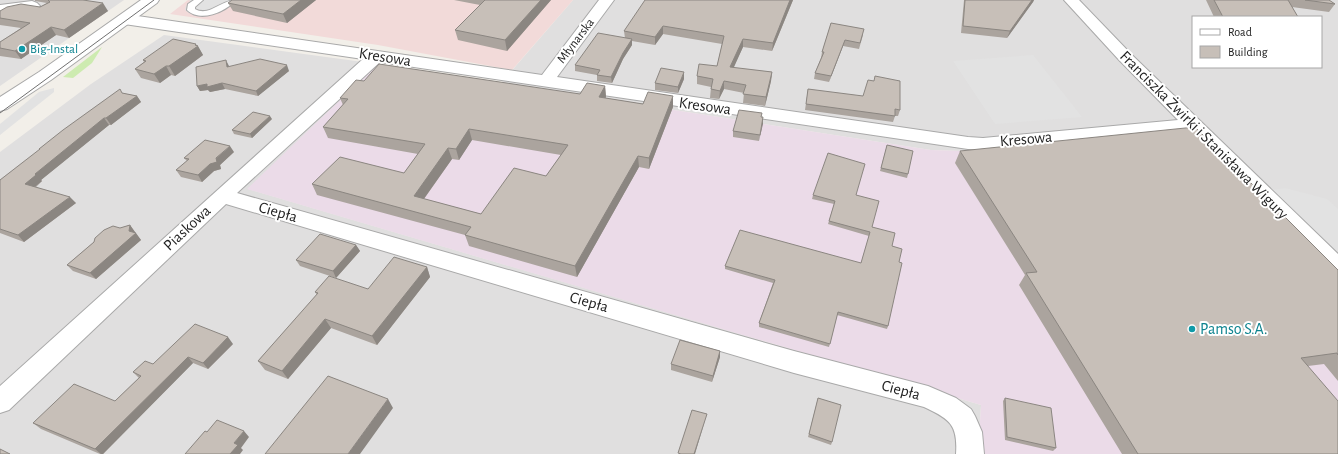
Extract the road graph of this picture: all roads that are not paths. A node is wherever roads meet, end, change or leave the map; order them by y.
1 (151, 0) edge
2 (199, 0) edge
3 (232, 0) edge
4 (607, 0) edge
5 (1071, 0) edge
6 (46, 9) edge
7 (0, 10) edge
8 (124, 19) junction
9 (376, 56) junction
10 (45, 76) junction
11 (545, 82) junction
12 (0, 105) edge
13 (0, 110) edge
14 (0, 117) edge
15 (1193, 124) junction
16 (222, 196) junction
17 (1338, 268) edge
18 (0, 402) edge
19 (970, 454) edge

1 - 8 street
2 - 3 lane
4 - 11 street, Młynarska
5 - 15 street, Franciszka Żwirki i Stanisława Wigury
6 - 7 street
8 - 9 street, Kresowa
8 - 10 street
9 - 11 street, Kresowa
9 - 16 street, Piaskowa
10 - 12 street
10 - 13 lane
10 - 14 street
11 - 15 street, Kresowa
15 - 17 street, Franciszka Żwirki i Stanisława Wigury
16 - 18 street, Piaskowa
16 - 19 street, Ciepła

